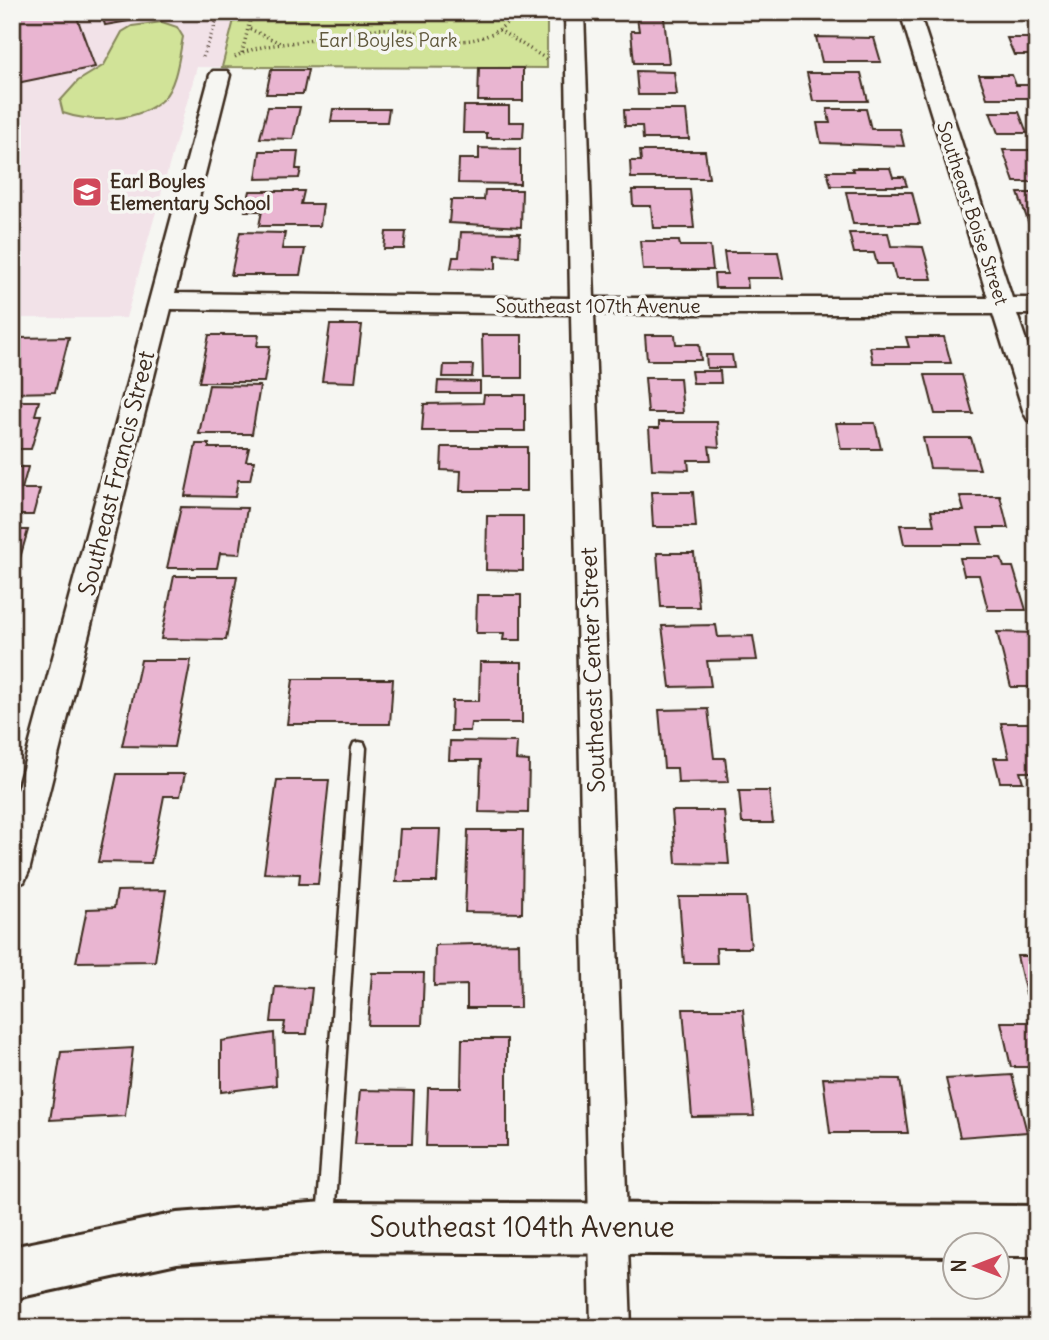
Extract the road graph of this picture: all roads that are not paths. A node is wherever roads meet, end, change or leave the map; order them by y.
1 (574, 12) edge
2 (909, 12) edge
3 (220, 75) road end
4 (160, 301) junction
5 (582, 306) junction
6 (1003, 306) junction
7 (1037, 306) edge
8 (1037, 413) edge
9 (359, 748) dead end
10 (24, 781) edge
11 (12, 871) edge
12 (325, 1227) junction
13 (608, 1227) junction
14 (1037, 1231) edge
15 (12, 1273) edge
16 (611, 1328) edge

1 - 5 street, Southeast Center Street
2 - 6 street, Southeast Boise Street
3 - 4 street, Southeast Francis Street
4 - 5 street, Southeast 107th Avenue
4 - 10 street, Southeast Francis Street
5 - 6 street, Southeast 107th Avenue
5 - 13 street, Southeast Center Street
6 - 7 street, Southeast 107th Avenue
6 - 8 street, Southeast Boise Street
9 - 12 lane
10 - 11 street, Southeast Francis Street
12 - 13 street, Southeast 104th Avenue
12 - 15 street, Southeast 104th Avenue
13 - 14 street, Southeast 104th Avenue
13 - 16 street, Southeast Center Street

